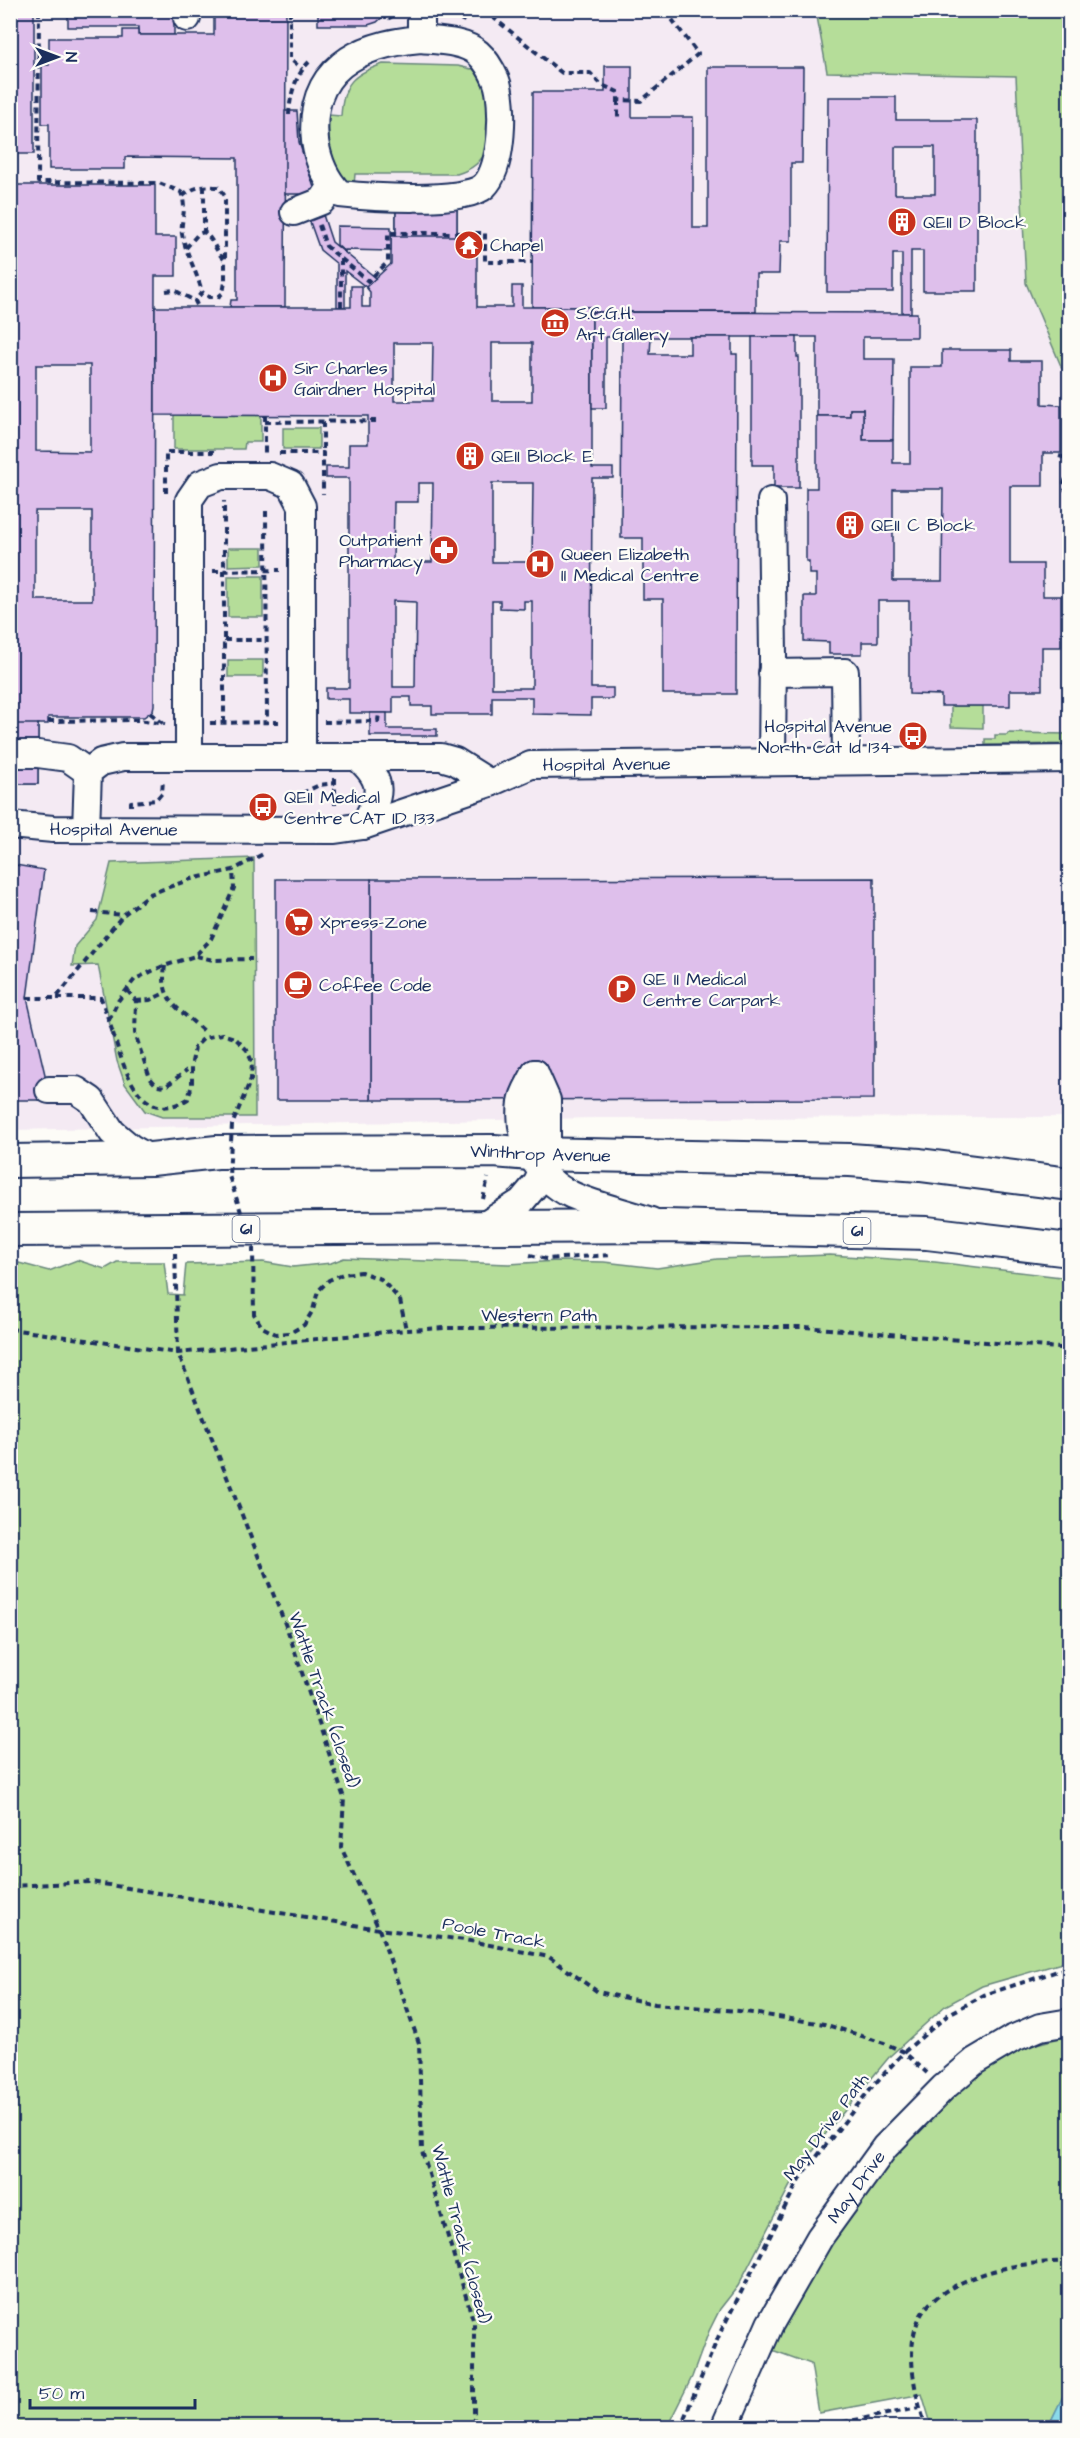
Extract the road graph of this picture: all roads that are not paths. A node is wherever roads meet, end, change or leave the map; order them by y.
1 (421, 10) edge
2 (421, 39) junction
3 (336, 190) junction
4 (294, 212) dead end
5 (771, 501) dead end
6 (772, 673) junction
7 (10, 754) edge
8 (189, 757) junction
9 (302, 757) junction
10 (357, 757) junction
11 (1070, 759) edge
12 (846, 761) junction
13 (772, 762) junction
14 (88, 772) junction
15 (490, 783) junction
16 (10, 825) edge
17 (363, 826) junction
18 (86, 829) junction
19 (49, 1090) dead end
20 (535, 1152) junction
21 (151, 1159) junction
22 (10, 1161) edge
23 (1070, 1184) edge
24 (482, 1216) junction
25 (666, 1226) junction
26 (10, 1230) edge
27 (1070, 1250) edge
28 (1070, 2022) edge
29 (724, 2427) edge

1 - 2 street
2 - 3 street
2 - 3 street
3 - 4 street
5 - 6 street
6 - 12 street
6 - 13 street
7 - 14 street
8 - 9 street
8 - 9 street
8 - 14 street
9 - 10 street
10 - 15 street
10 - 17 street
11 - 12 street, Hospital Avenue
12 - 13 street, Hospital Avenue
13 - 15 street, Hospital Avenue
14 - 18 street
15 - 17 street, Hospital Avenue
16 - 18 street, Hospital Avenue
17 - 18 street, Hospital Avenue
19 - 21 street
20 - 21 main road, Winthrop Avenue
20 - 23 main road, Winthrop Avenue
20 - 24 street
20 - 25 street
21 - 22 main road, Winthrop Avenue
24 - 25 main road, 61
24 - 26 main road, 61
25 - 27 main road, 61
28 - 29 street, May Drive

